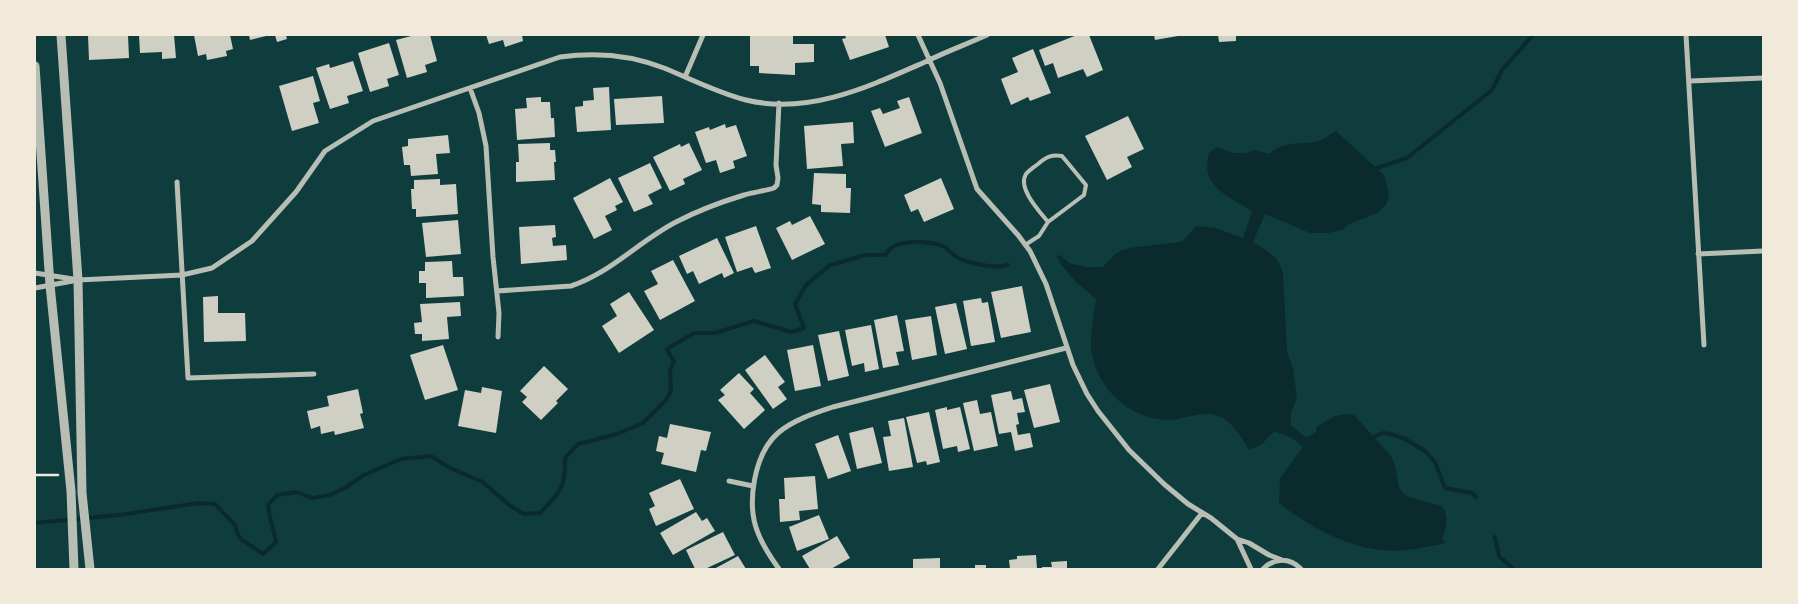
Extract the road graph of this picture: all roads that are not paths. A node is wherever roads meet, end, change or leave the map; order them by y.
1 (61, 35) edge
2 (703, 35) edge
3 (918, 35) edge
4 (988, 35) edge
5 (1686, 35) edge
6 (929, 60) junction
7 (35, 66) edge
8 (685, 77) junction
9 (1763, 78) edge
10 (1690, 82) junction
11 (470, 88) junction
12 (778, 103) junction
13 (177, 182) dead end
14 (1048, 222) junction
15 (1025, 245) junction
16 (1763, 251) edge
17 (1698, 254) junction
18 (35, 272) edge
19 (49, 275) junction
20 (182, 275) junction
21 (78, 280) junction
22 (50, 285) junction
23 (35, 288) edge
24 (497, 291) junction
25 (498, 338) dead end
26 (1704, 344) dead end
27 (1066, 348) junction
28 (314, 374) dead end
29 (729, 481) dead end
30 (753, 486) junction
31 (1202, 513) junction
32 (1237, 539) junction
33 (1282, 560) junction
34 (1300, 568) edge
35 (74, 569) edge
36 (90, 569) edge
37 (779, 569) edge
38 (1158, 569) edge
39 (1251, 569) edge
40 (1263, 569) edge
41 (1308, 569) edge

1 - 21 street
2 - 8 street
3 - 6 street
4 - 6 street
5 - 10 street
6 - 12 street
6 - 15 street
7 - 19 street
8 - 11 street
8 - 12 street
9 - 10 street
10 - 17 street
11 - 20 street
11 - 24 street
12 - 24 street
13 - 20 street
14 - 14 lane
14 - 15 lane
15 - 27 street
16 - 17 street
17 - 26 street
18 - 19 street
19 - 21 street
19 - 22 street
20 - 21 street
20 - 28 street
21 - 22 street
21 - 36 street
22 - 23 street
22 - 35 street
24 - 25 street
27 - 30 street
27 - 31 street
29 - 30 street
30 - 37 street
31 - 32 street
31 - 38 street
32 - 33 street
32 - 39 street
33 - 34 street
33 - 40 street
34 - 41 street

